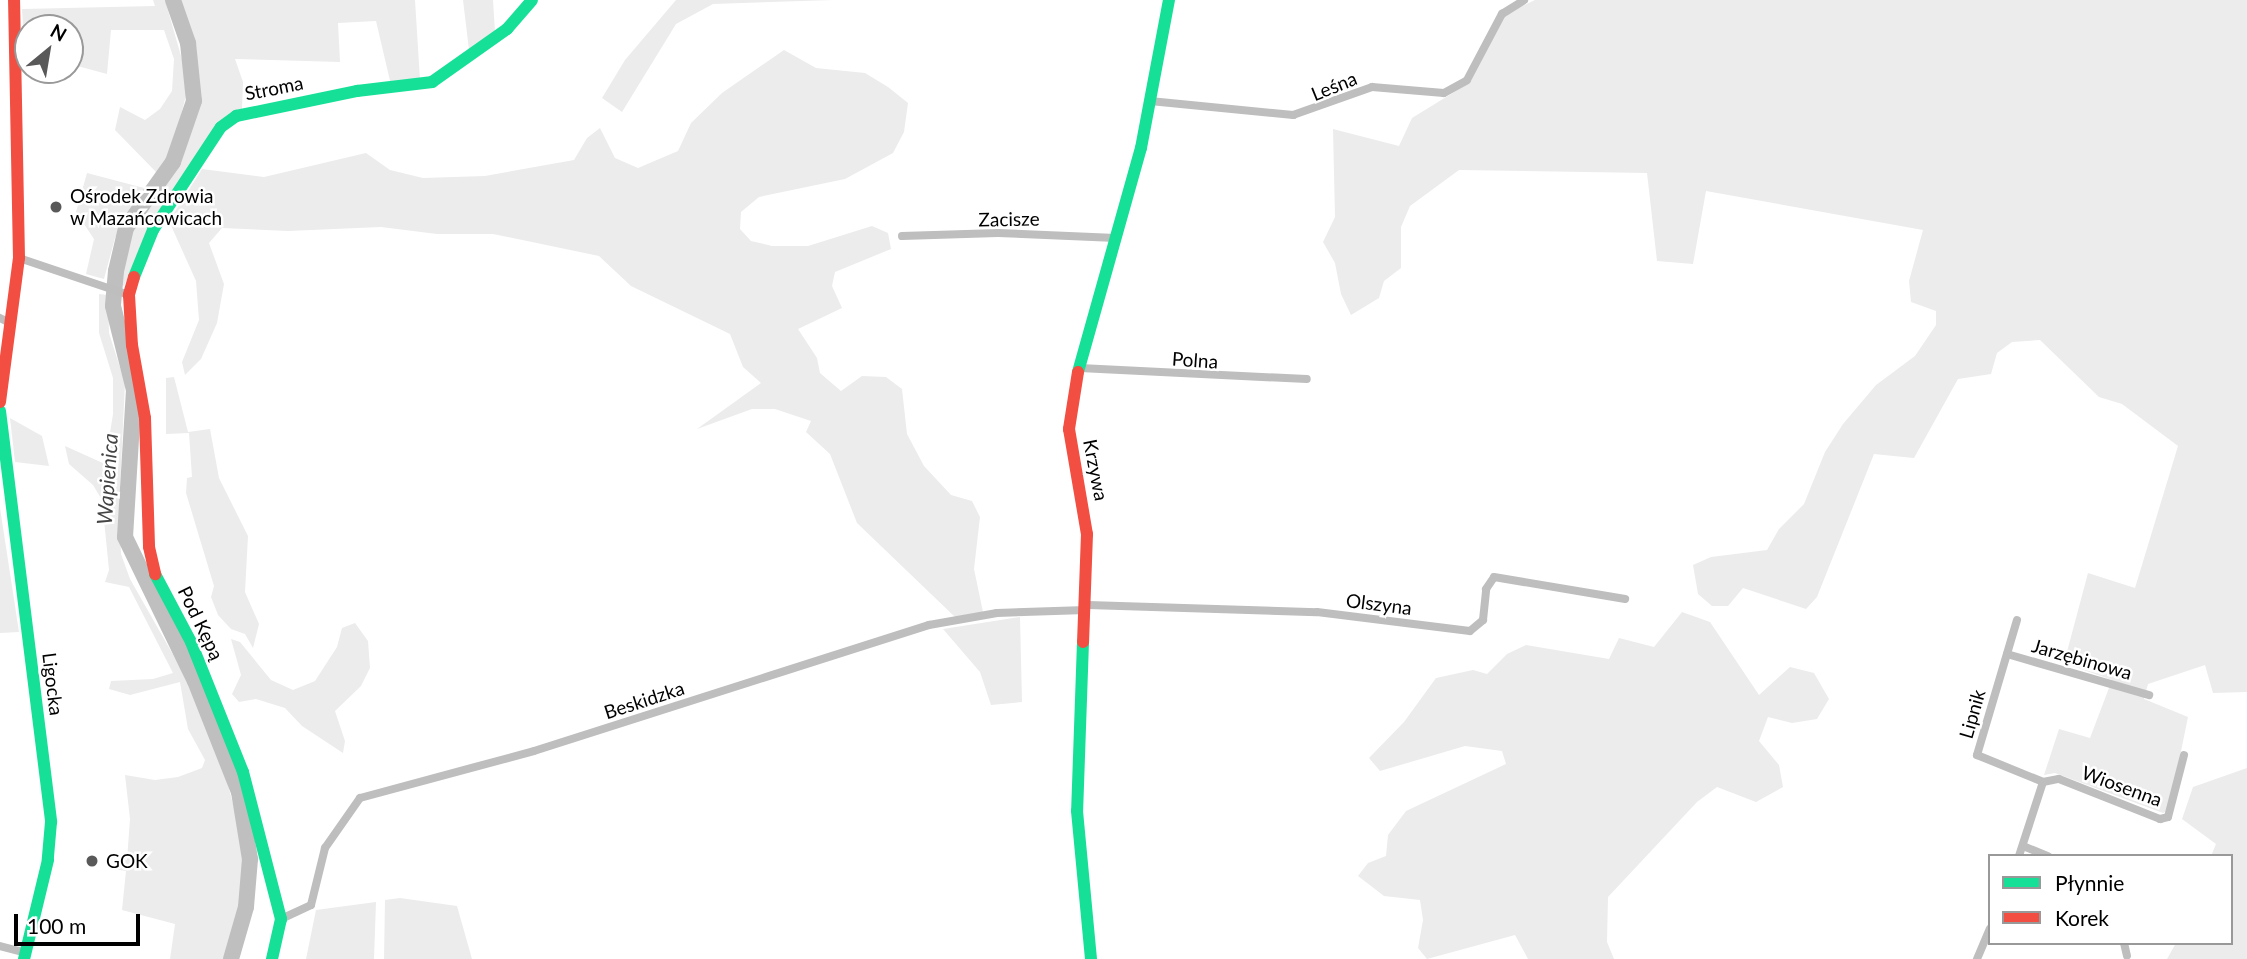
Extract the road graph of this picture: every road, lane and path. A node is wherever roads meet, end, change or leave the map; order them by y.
1 (15, 0) edge
2 (533, 0) edge
3 (1169, 0) edge
4 (1524, 0) edge
5 (1150, 101) junction
6 (902, 236) dead end
7 (1116, 237) junction
8 (19, 258) junction
9 (129, 295) junction
10 (5, 320) edge
11 (1080, 368) junction
12 (1307, 379) dead end
13 (0, 402) edge
14 (0, 411) edge
15 (3, 483) edge
16 (1625, 599) dead end
17 (1088, 607) junction
18 (2017, 620) dead end
19 (2007, 654) junction
20 (2149, 695) dead end
21 (2184, 755) dead end
22 (2043, 782) junction
23 (2023, 846) junction
24 (2020, 854) edge
25 (2043, 854) edge
26 (281, 919) junction
27 (1988, 934) edge
28 (2124, 945) edge
29 (0, 946) edge
30 (25, 956) edge
31 (2127, 956) dead end
32 (272, 959) edge
33 (1091, 959) edge
34 (1977, 959) edge

1 - 8 street
2 - 9 street, Stroma
3 - 5 street, Krzywa
4 - 5 street, Leśna
5 - 7 street, Krzywa
6 - 7 street, Zacisze
7 - 11 street, Krzywa
8 - 9 street
8 - 10 street
9 - 26 street, Pod Kępą
10 - 13 street
11 - 12 street, Polna
11 - 17 street, Krzywa
14 - 15 street, Ligocka
15 - 30 street, Ligocka
16 - 17 street, Olszyna
17 - 26 street, Beskidzka
17 - 33 street, Krzywa
18 - 19 street, Lipnik
19 - 20 street, Jarzębinowa
19 - 22 street, Lipnik
21 - 22 street, Wiosenna
22 - 23 street
23 - 24 street
23 - 25 street
26 - 32 street, Pod Kępą
27 - 34 street
28 - 31 street
29 - 30 street

